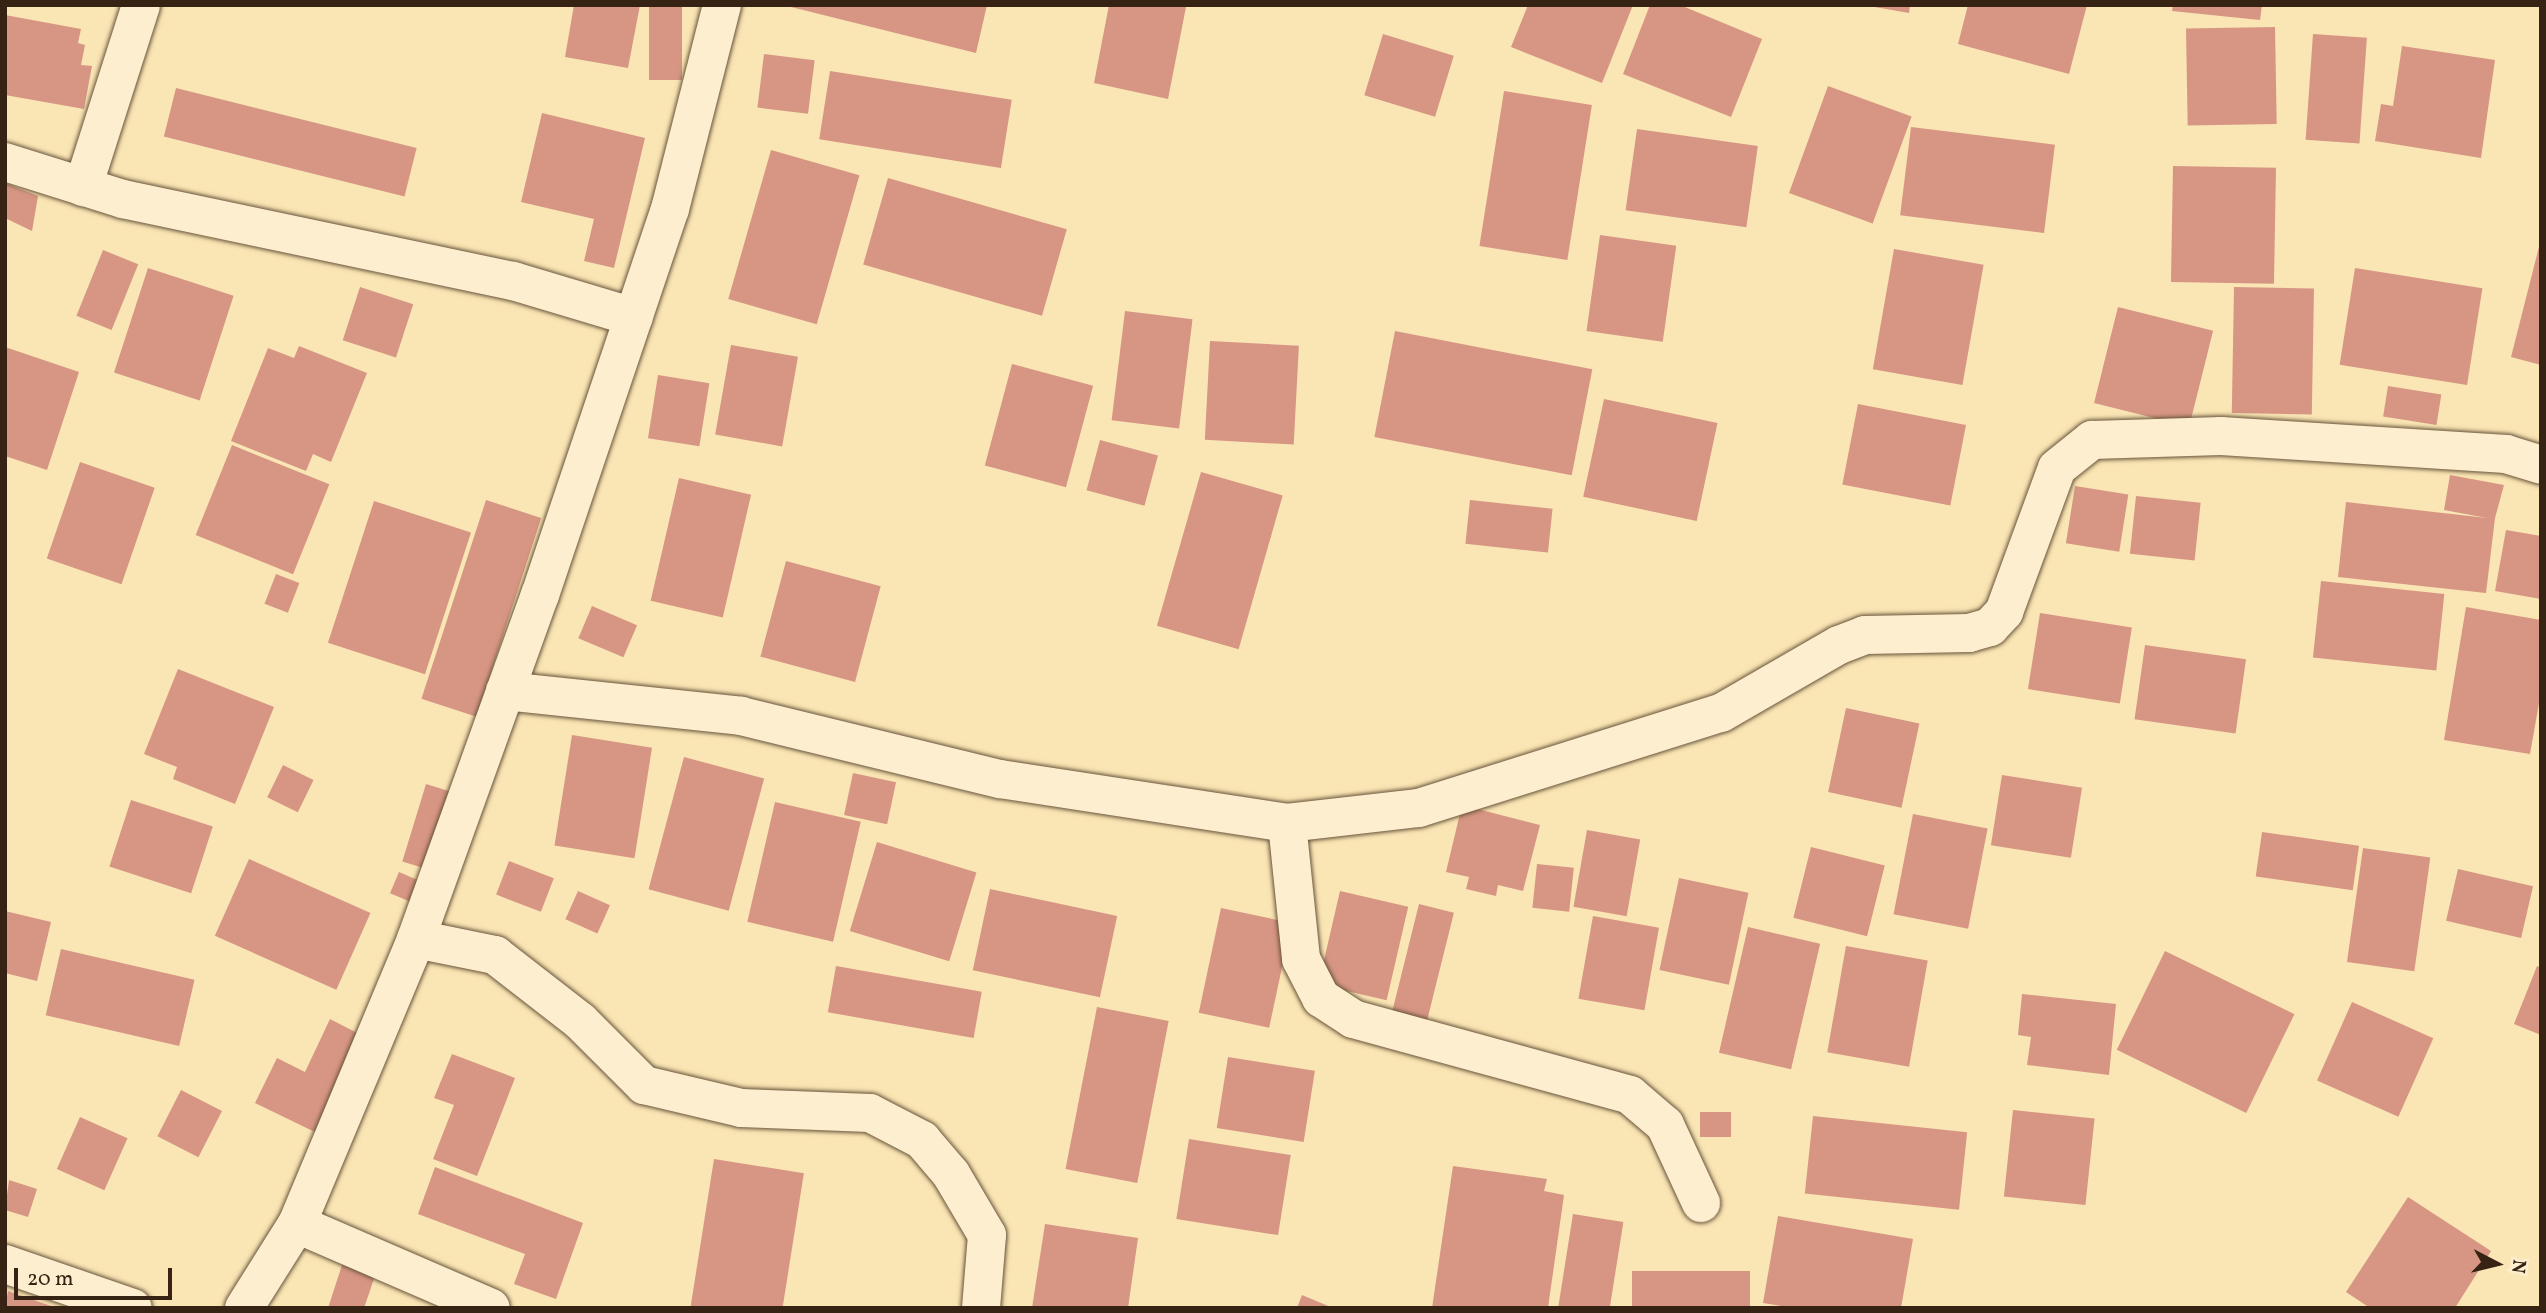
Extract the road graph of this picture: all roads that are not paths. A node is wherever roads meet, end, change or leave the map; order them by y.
1 (141, 5) edge
2 (722, 5) edge
3 (5, 163) edge
4 (83, 187) junction
5 (634, 317) junction
6 (2541, 465) edge
7 (505, 691) junction
8 (1287, 823) junction
9 (416, 939) junction
10 (1700, 1203) dead end
11 (297, 1224) junction
12 (5, 1264) edge
13 (133, 1308) edge
14 (244, 1308) edge
15 (491, 1308) edge
16 (981, 1308) edge

1 - 4 street
2 - 5 street
3 - 4 street
4 - 5 street
5 - 7 street
6 - 8 street
7 - 8 street
7 - 9 street
8 - 10 street
9 - 11 street
9 - 16 street
11 - 14 street
11 - 15 street
12 - 13 street

